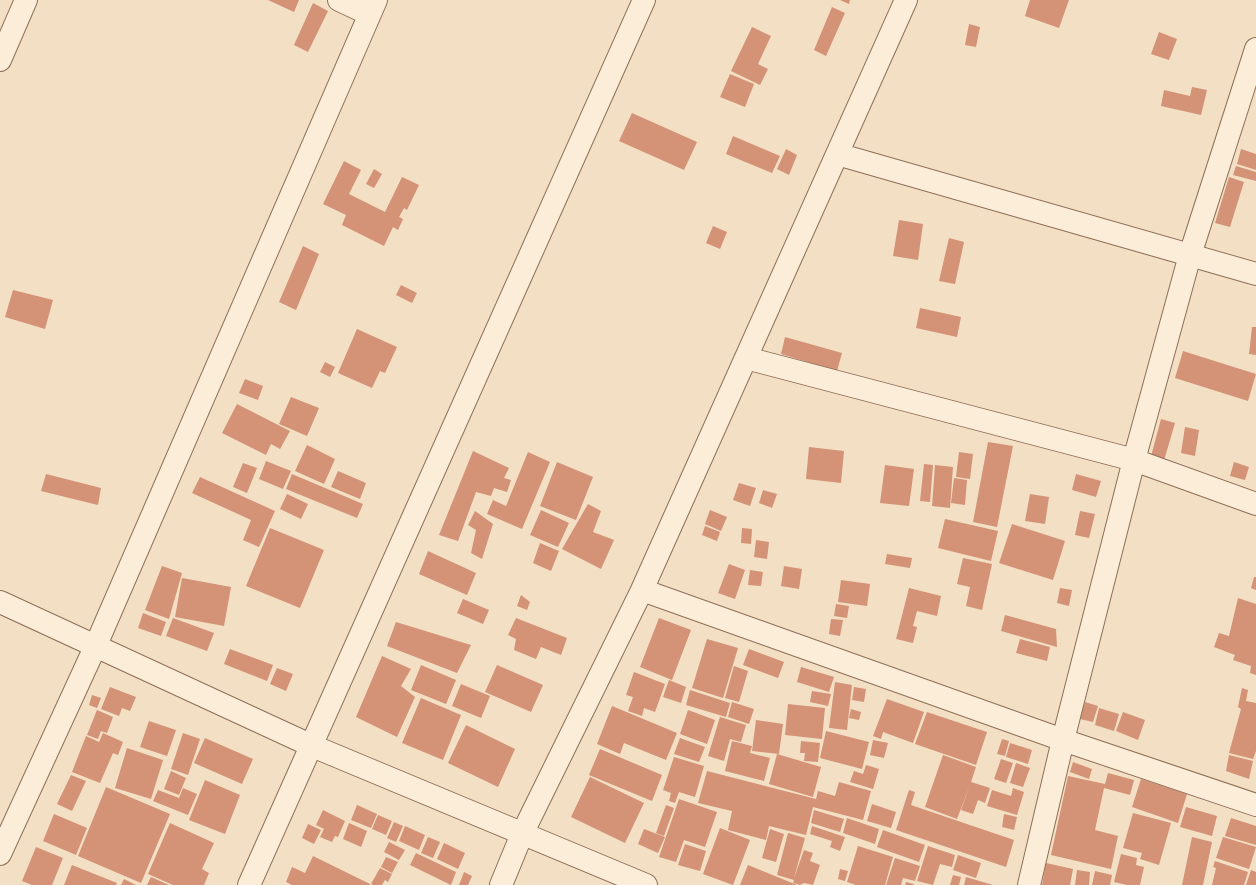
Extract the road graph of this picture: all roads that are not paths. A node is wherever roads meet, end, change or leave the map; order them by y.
1 (26, 0) edge
2 (339, 0) edge
3 (644, 0) edge
4 (906, 0) edge
5 (372, 7) edge
6 (1256, 49) edge
7 (0, 60) edge
8 (837, 154) junction
9 (1190, 255) junction
10 (1256, 274) edge
11 (746, 358) junction
12 (1134, 460) junction
13 (1256, 504) edge
14 (642, 590) junction
15 (0, 602) edge
16 (96, 646) junction
17 (1063, 740) junction
18 (310, 745) junction
19 (1256, 805) edge
20 (522, 834) junction
21 (0, 854) edge
22 (249, 885) edge
23 (501, 885) edge
24 (646, 885) edge
25 (1029, 885) edge

1 - 7 street
2 - 5 street
3 - 18 street
4 - 8 street
5 - 16 street
6 - 9 street
8 - 9 street
8 - 11 street
9 - 10 street
9 - 12 street
11 - 12 street
11 - 14 street
12 - 13 street
12 - 17 street
14 - 17 street
14 - 20 street
15 - 16 street
16 - 18 street
16 - 21 street
17 - 19 street
17 - 25 street
18 - 20 street
18 - 22 street
20 - 23 street
20 - 24 street

